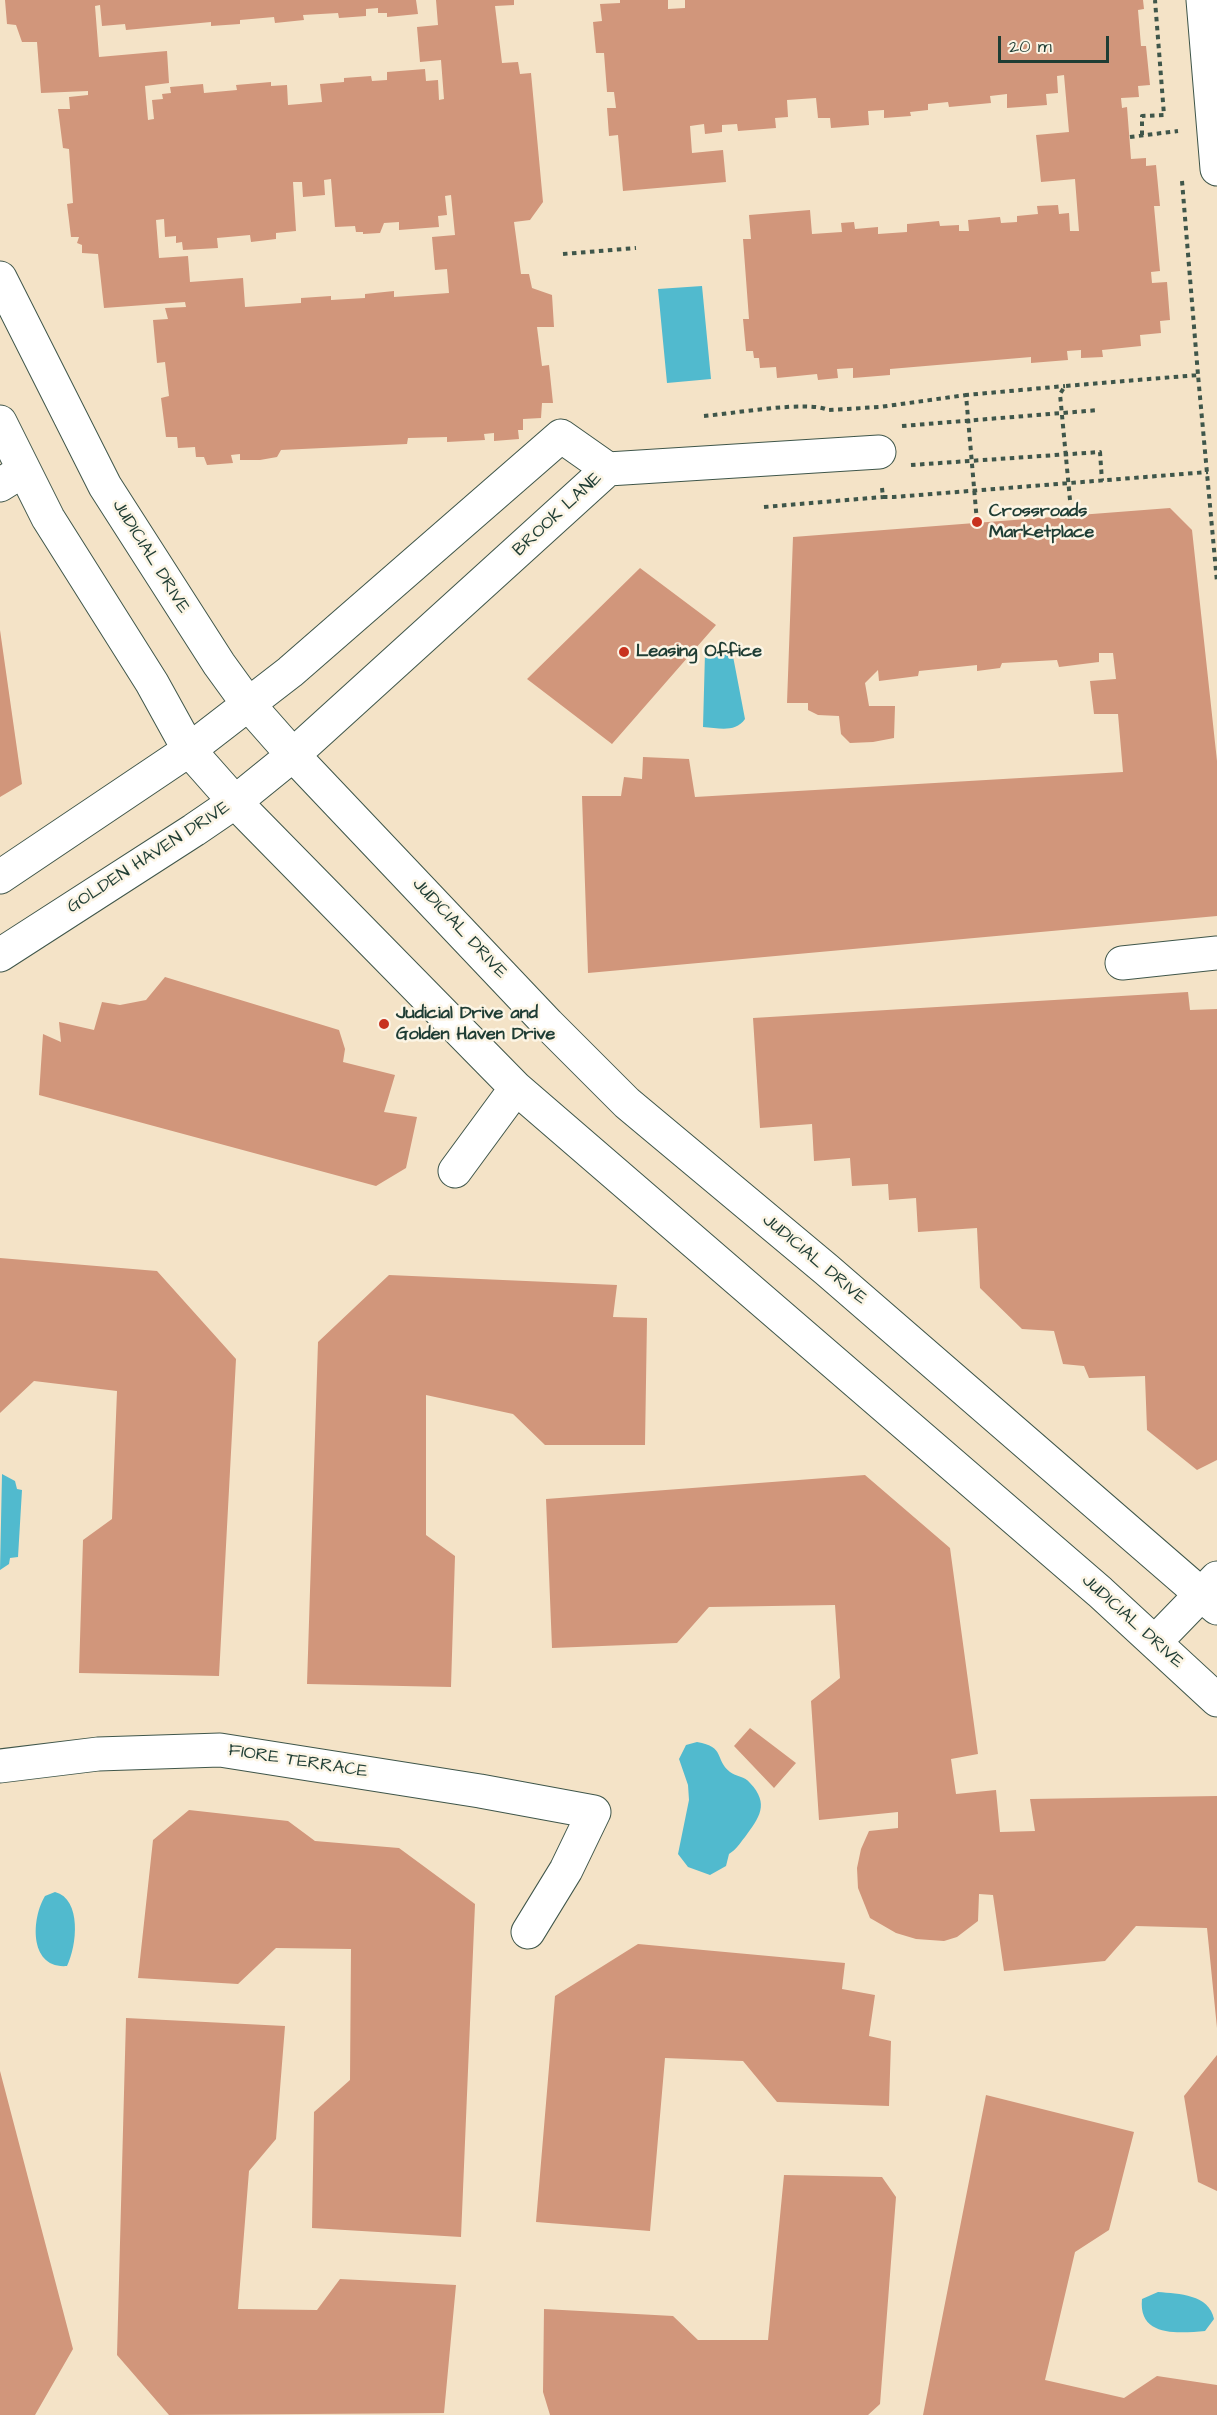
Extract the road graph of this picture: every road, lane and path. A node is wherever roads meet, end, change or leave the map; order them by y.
1 (1155, 0) edge
2 (1203, 0) edge
3 (1178, 119) dead end
4 (1179, 131) junction
5 (1142, 135) junction
6 (1130, 137) dead end
7 (1179, 142) dead end
8 (1217, 169) edge
9 (1182, 177) dead end
10 (636, 248) dead end
11 (563, 254) dead end
12 (0, 278) edge
13 (1198, 375) junction
14 (1065, 386) junction
15 (966, 395) junction
16 (1099, 410) dead end
17 (1062, 413) junction
18 (704, 416) dead end
19 (968, 421) junction
20 (0, 422) edge
21 (1065, 454) junction
22 (880, 460) junction
23 (972, 461) junction
24 (608, 469) junction
25 (1208, 472) junction
26 (12, 477) edge
27 (1102, 481) junction
28 (1068, 484) junction
29 (974, 490) junction
30 (883, 497) junction
31 (1070, 500) dead end
32 (764, 507) dead end
33 (977, 522) dead end
34 (1217, 582) edge
35 (248, 704) junction
36 (189, 750) junction
37 (293, 755) junction
38 (235, 802) junction
39 (0, 877) edge
40 (1217, 953) edge
41 (0, 955) edge
42 (1122, 963) dead end
43 (516, 1088) junction
44 (455, 1171) dead end
45 (1212, 1594) edge
46 (1156, 1641) junction
47 (1217, 1700) edge
48 (0, 1766) edge
49 (528, 1932) dead end

1 - 5 path
2 - 8 street
3 - 4 path
4 - 5 path
4 - 7 path
5 - 6 path
9 - 13 path
10 - 11 path
12 - 35 street, JUDICIAL DRIVE
13 - 14 path
13 - 25 path
14 - 15 path
14 - 17 path
15 - 18 path
15 - 19 path
16 - 17 path
17 - 19 path
17 - 21 path
19 - 22 path
19 - 23 path
20 - 26 street, JUDICIAL DRIVE
21 - 23 path
21 - 27 path
21 - 28 path
22 - 23 path
22 - 24 street
22 - 30 path
23 - 29 path
24 - 35 street, BROOK LANE
24 - 37 street, BROOK LANE
25 - 27 path
25 - 34 path
26 - 36 street, JUDICIAL DRIVE
27 - 28 path
28 - 29 path
28 - 31 path
29 - 30 path
29 - 33 path
30 - 32 path
35 - 36 street
35 - 37 street, JUDICIAL DRIVE
36 - 38 street, JUDICIAL DRIVE
36 - 39 street
37 - 38 street, GOLDEN HAVEN DRIVE
37 - 45 street, JUDICIAL DRIVE
38 - 41 street, GOLDEN HAVEN DRIVE
38 - 43 street, JUDICIAL DRIVE
40 - 42 street
43 - 44 street
43 - 46 street, JUDICIAL DRIVE
45 - 46 street
46 - 47 street, JUDICIAL DRIVE
48 - 49 street, FIORE TERRACE

